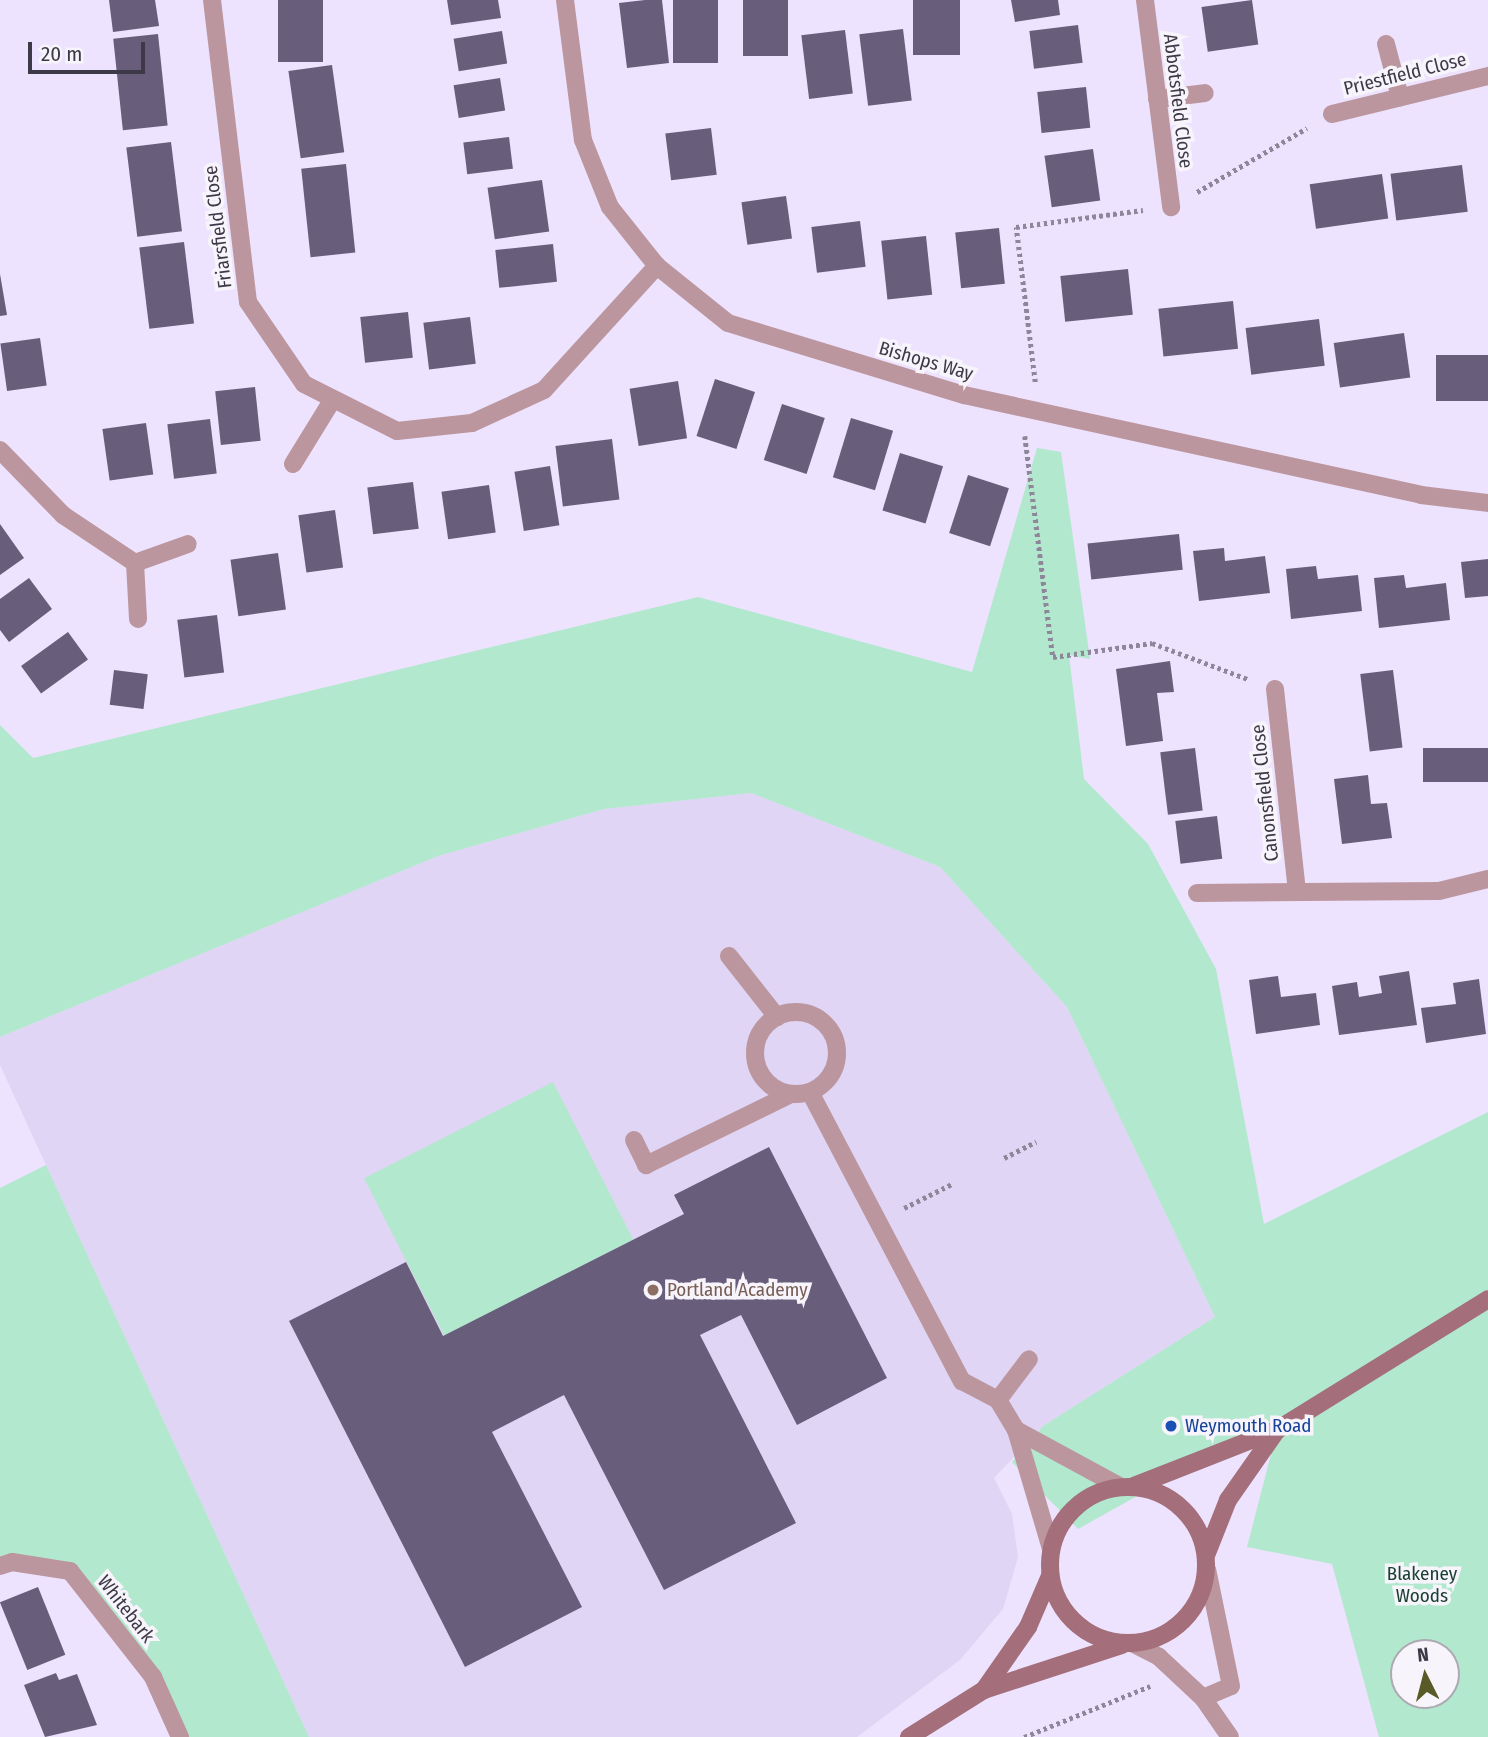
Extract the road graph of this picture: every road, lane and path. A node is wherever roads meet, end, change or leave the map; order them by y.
1 (212, 0) edge
2 (565, 0) edge
3 (1145, 0) edge
4 (1386, 44) dead end
5 (1488, 76) edge
6 (1205, 93) dead end
7 (1400, 97) junction
8 (1157, 99) junction
9 (1332, 114) joint
10 (1171, 207) junction
11 (657, 266) junction
12 (333, 399) junction
13 (1030, 409) junction
14 (0, 450) edge
15 (293, 464) dead end
16 (1488, 503) edge
17 (188, 544) dead end
18 (135, 563) junction
19 (138, 619) dead end
20 (1275, 689) joint
21 (1488, 879) edge
22 (1297, 892) junction
23 (1196, 893) dead end
24 (729, 956) dead end
25 (777, 1017) junction
26 (810, 1092) junction
27 (791, 1094) junction
28 (634, 1140) dead end
29 (1036, 1142) dead end
30 (1004, 1158) dead end
31 (952, 1184) dead end
32 (904, 1208) dead end
33 (1488, 1299) edge
34 (1029, 1359) dead end
35 (998, 1400) junction
36 (1016, 1430) junction
37 (1277, 1430) junction
38 (1128, 1487) junction
39 (1051, 1549) junction
40 (1207, 1561) junction
41 (0, 1566) edge
42 (1050, 1574) junction
43 (1130, 1644) junction
44 (1180, 1674) junction
45 (984, 1690) junction
46 (1203, 1698) junction
47 (180, 1737) edge
48 (909, 1737) edge
49 (1024, 1737) edge
50 (1230, 1737) edge

1 - 12 street, Friarsfield Close
2 - 11 street, Bishops Way
3 - 8 street, Abbotsfield Close
4 - 7 street
5 - 7 street, Priestfield Close
6 - 8 street
7 - 9 street, Priestfield Close
8 - 10 street, Abbotsfield Close
9 - 10 path
10 - 13 path
11 - 12 street, Friarsfield Close
11 - 13 street, Bishops Way
12 - 15 street
13 - 16 street, Bishops Way
13 - 20 path
14 - 18 street
17 - 18 street
18 - 19 street
20 - 22 street, Canonsfield Close
21 - 22 street
22 - 23 street
24 - 25 street
25 - 26 street
25 - 27 street
26 - 27 street
26 - 35 street
27 - 28 street
29 - 30 path
31 - 32 path
33 - 37 street
34 - 35 street
35 - 36 street
36 - 38 street
36 - 39 street
37 - 38 street
37 - 40 street
38 - 39 street
38 - 40 street
39 - 42 street
40 - 43 street
40 - 46 street
41 - 47 street, Whitebark
42 - 43 street
42 - 45 street
43 - 44 street
43 - 45 street
44 - 46 street
44 - 49 path
45 - 48 street
46 - 50 street

